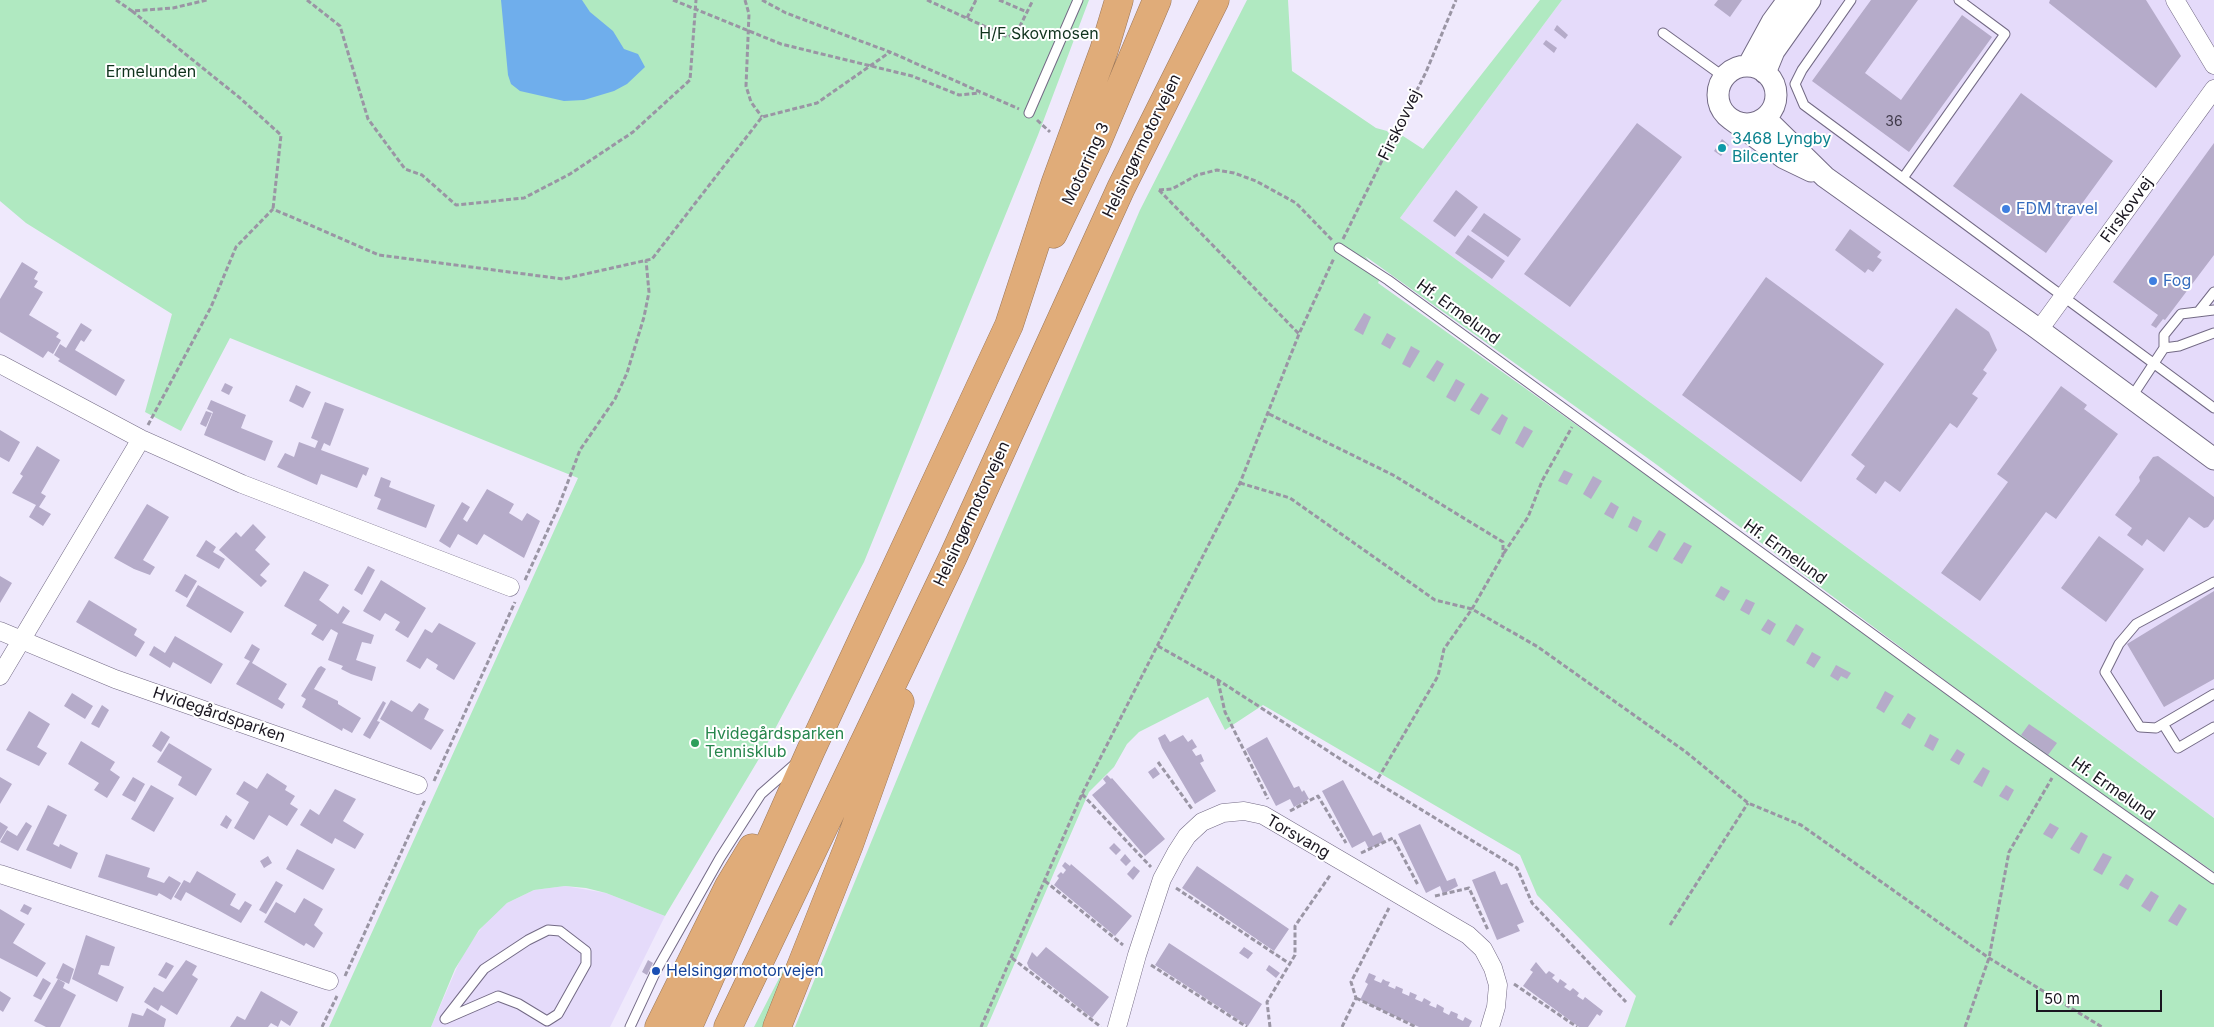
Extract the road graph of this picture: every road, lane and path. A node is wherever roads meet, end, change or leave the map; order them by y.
1 (116, 0) edge
2 (207, 0) edge
3 (307, 0) edge
4 (673, 0) edge
5 (696, 0) edge
6 (745, 0) edge
7 (762, 0) edge
8 (927, 0) edge
9 (976, 0) edge
10 (999, 0) edge
11 (1032, 0) edge
12 (1078, 0) edge
13 (1119, 0) edge
14 (1157, 0) edge
15 (1215, 0) edge
16 (1456, 0) edge
17 (1788, 0) edge
18 (1810, 0) edge
19 (1851, 0) edge
20 (1958, 0) edge
21 (2175, 0) edge
22 (695, 9) junction
23 (132, 11) junction
24 (1026, 12) junction
25 (967, 18) junction
26 (749, 32) junction
27 (1664, 33) dead end
28 (890, 52) junction
29 (2214, 65) edge
30 (869, 66) junction
31 (1757, 70) junction
32 (1724, 77) junction
33 (2214, 89) edge
34 (980, 93) junction
35 (1029, 113) junction
36 (762, 117) junction
37 (1765, 118) junction
38 (1732, 120) junction
39 (1050, 132) dead end
40 (1825, 177) junction
41 (1903, 178) junction
42 (273, 209) junction
43 (1339, 248) junction
44 (646, 260) junction
45 (2214, 292) edge
46 (2063, 297) junction
47 (2214, 310) edge
48 (2199, 311) junction
49 (1009, 325) junction
50 (2039, 330) junction
51 (2214, 333) edge
52 (1299, 334) junction
53 (2164, 348) junction
54 (0, 364) edge
55 (2153, 364) junction
56 (2131, 398) junction
57 (2214, 408) edge
58 (1269, 414) junction
59 (1577, 418) junction
60 (141, 439) junction
61 (2214, 459) edge
62 (1240, 483) junction
63 (1503, 555) junction
64 (952, 557) junction
65 (2214, 582) edge
66 (516, 590) junction
67 (1472, 609) junction
68 (0, 631) edge
69 (21, 641) junction
70 (1158, 646) junction
71 (0, 676) edge
72 (1218, 680) junction
73 (2214, 694) edge
74 (2163, 724) junction
75 (2214, 727) edge
76 (811, 750) junction
77 (1158, 762) dead end
78 (2058, 768) junction
79 (1376, 782) junction
80 (425, 791) junction
81 (1082, 794) junction
82 (1748, 803) junction
83 (1285, 813) dead end
84 (1263, 816) junction
85 (1202, 822) junction
86 (1346, 861) junction
87 (0, 874) edge
88 (1162, 879) junction
89 (2214, 879) edge
90 (1397, 894) junction
91 (1423, 903) junction
92 (1670, 925) dead end
93 (1483, 949) junction
94 (1012, 958) junction
95 (1989, 958) junction
96 (1290, 964) junction
97 (337, 984) junction
98 (1498, 984) junction
99 (1356, 998) junction
100 (1626, 1002) dead end
101 (443, 1023) edge
102 (322, 1027) edge
103 (630, 1027) edge
104 (659, 1027) edge
105 (688, 1027) edge
106 (728, 1027) edge
107 (778, 1027) edge
108 (981, 1027) edge
109 (1102, 1027) edge
110 (1117, 1027) edge
111 (1270, 1027) edge
112 (1342, 1027) edge
113 (1416, 1027) edge
114 (1490, 1027) edge
115 (1577, 1027) edge
116 (1965, 1027) edge
117 (2102, 1027) edge

1 - 23 path
2 - 23 path
3 - 22 path
4 - 22 path
5 - 22 path
6 - 26 path
7 - 28 path
8 - 25 path
9 - 25 path
10 - 24 path
11 - 24 path
12 - 35 lane
13 - 49 highway
14 - 49 highway, Motorring 3
15 - 64 highway, Helsingørmotorvejen
16 - 43 path, Firskovvej
17 - 31 street
18 - 31 street
19 - 41 lane
20 - 41 lane
21 - 29 street
22 - 26 path
23 - 42 path
24 - 25 path
26 - 30 path
26 - 36 path
27 - 32 lane
28 - 30 path
28 - 34 path
30 - 34 path
30 - 36 path
31 - 32 street
31 - 37 street
32 - 38 street
33 - 46 street, Firskovvej
34 - 35 path
35 - 39 path
36 - 44 path
37 - 38 street
37 - 40 street
38 - 40 street
40 - 50 street
41 - 46 lane
42 - 44 path
42 - 60 path
43 - 52 path, Firskovvej
43 - 52 path
43 - 59 lane, Hf. Ermelund
44 - 66 path
45 - 48 lane
46 - 50 street, Firskovvej
46 - 55 lane
47 - 48 lane
48 - 53 lane
49 - 76 highway
50 - 56 street
51 - 53 lane
52 - 58 path, Firskovvej
53 - 55 lane
54 - 60 street
55 - 56 lane
55 - 57 lane
56 - 61 street
58 - 62 path, Firskovvej
58 - 63 path
59 - 63 path
59 - 78 lane, Hf. Ermelund
60 - 66 street
60 - 69 street
62 - 67 path
62 - 70 path, Firskovvej
63 - 67 path
64 - 106 highway, Helsingørmotorvejen
64 - 107 highway
65 - 74 lane
66 - 80 path
67 - 79 path
67 - 82 path
68 - 69 street, Hvidegårdsparken
69 - 71 street
69 - 80 street, Hvidegårdsparken
70 - 72 path
70 - 81 path, Firskovvej
72 - 79 path
72 - 84 path
73 - 74 lane
74 - 75 lane
76 - 103 lane
76 - 104 highway
76 - 105 highway
77 - 85 path
78 - 89 lane, Hf. Ermelund
78 - 95 path
79 - 100 path
80 - 97 path
81 - 88 path
81 - 94 path, Firskovvej
82 - 92 path
82 - 95 path
83 - 86 path
84 - 85 street, Torsvang
84 - 86 street, Torsvang
85 - 88 street, Torsvang
86 - 90 street, Torsvang
86 - 91 path
86 - 96 path
87 - 97 street
88 - 96 path
88 - 110 street, Torsvang
90 - 91 street, Torsvang
90 - 99 path
91 - 93 street, Torsvang
91 - 93 path
93 - 98 street, Torsvang
94 - 108 path, Firskovvej
94 - 109 path
95 - 116 path
95 - 117 path
96 - 111 path
97 - 102 path
98 - 114 street, Torsvang
98 - 115 path
99 - 112 path
99 - 113 path
101 - 101 lane

